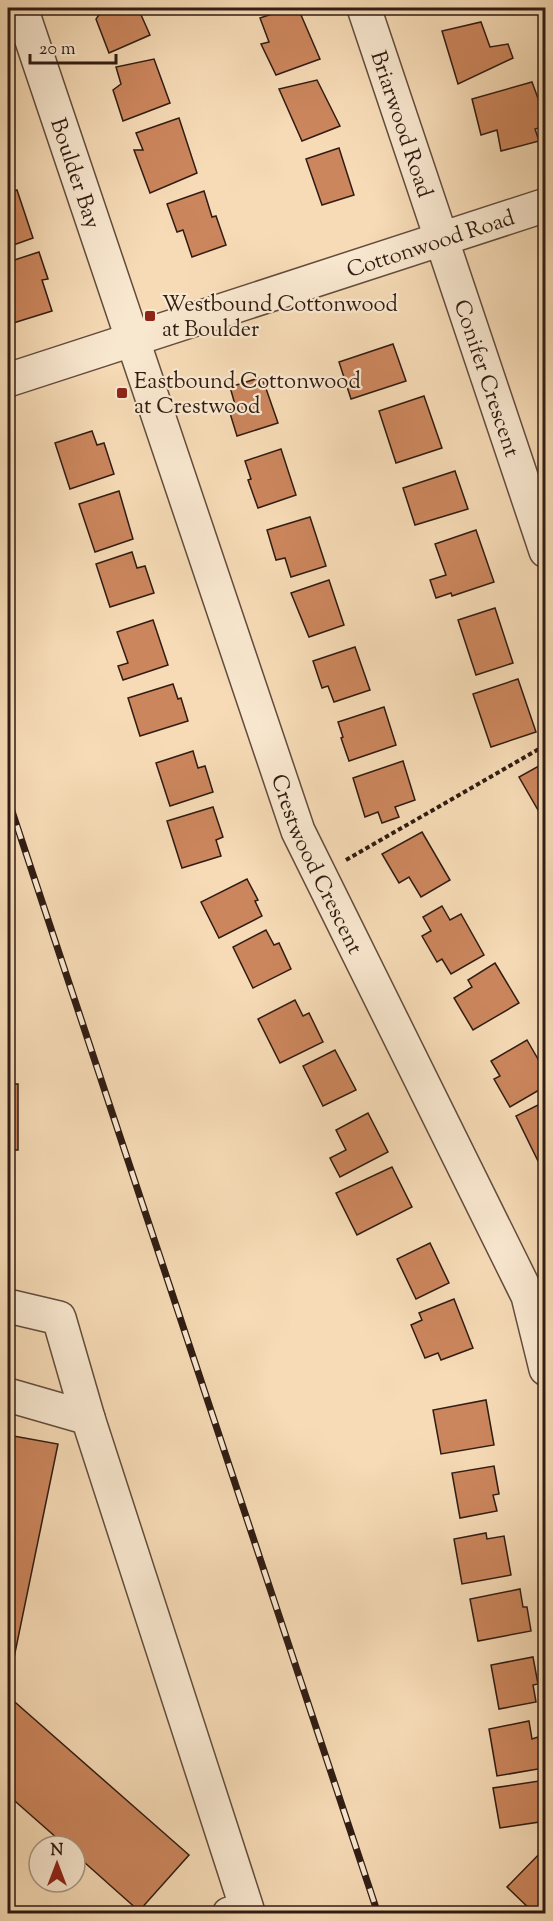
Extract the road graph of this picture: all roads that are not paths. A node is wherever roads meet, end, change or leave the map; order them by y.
1 (21, 8) edge
2 (364, 8) edge
3 (546, 205) edge
4 (441, 239) junction
5 (131, 339) junction
6 (8, 380) edge
7 (546, 551) edge
8 (8, 1306) edge
9 (546, 1369) edge
10 (8, 1395) edge
11 (88, 1418) junction
12 (229, 1914) edge

1 - 5 street, Boulder Bay
2 - 4 street, Briarwood Road
3 - 4 street, Cottonwood Road
4 - 5 street, Cottonwood Road
4 - 7 street, Conifer Crescent
5 - 6 street, Cottonwood Road
5 - 9 street, Crestwood Crescent
8 - 11 street
10 - 11 street
11 - 12 street

